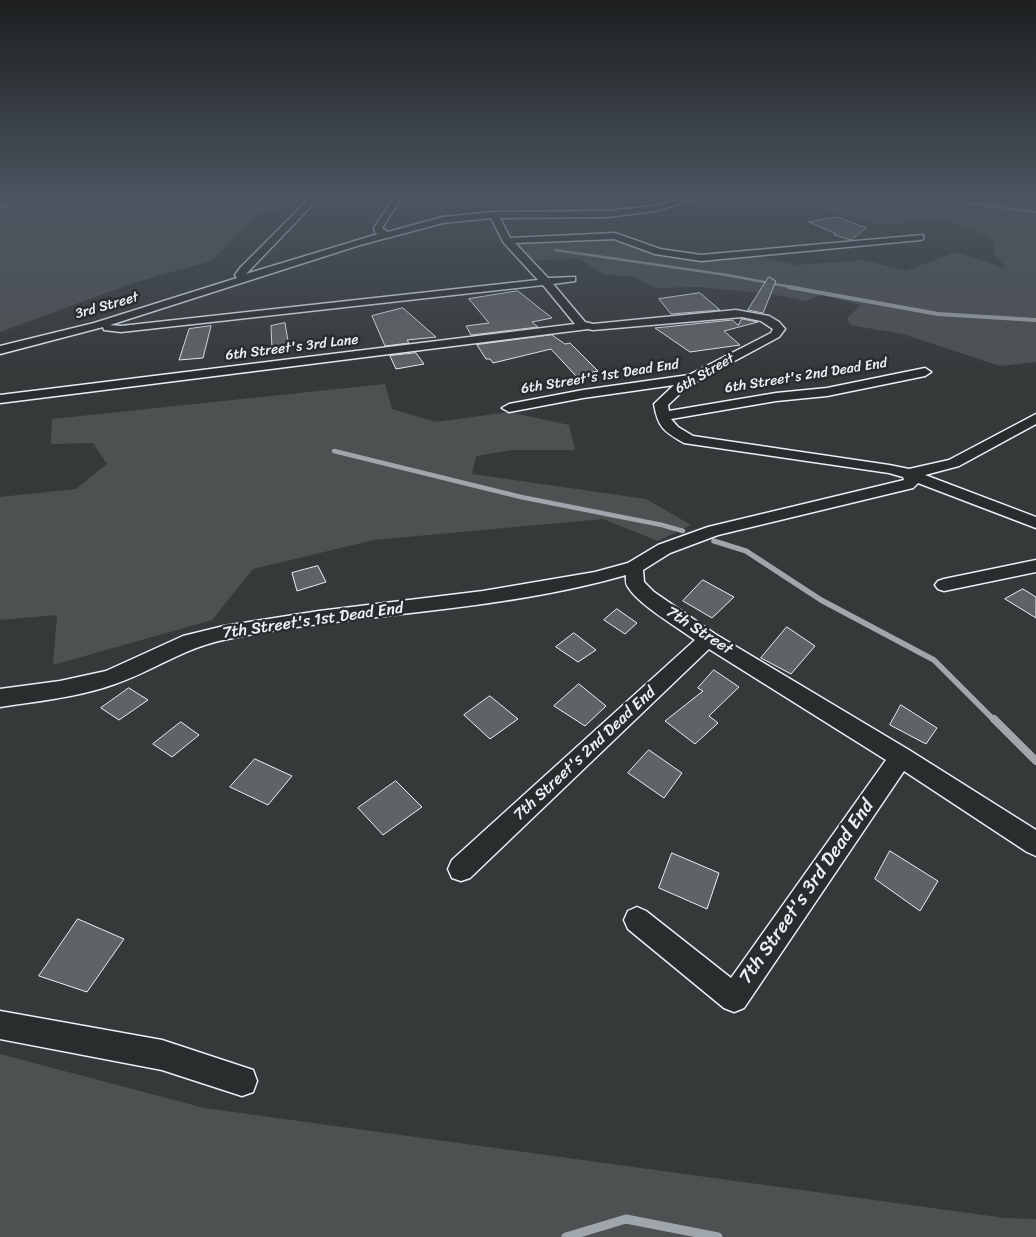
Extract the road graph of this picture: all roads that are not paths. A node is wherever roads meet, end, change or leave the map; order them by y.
1 (257, 257) edge
2 (315, 257) edge
3 (522, 257) edge
4 (692, 257) edge
5 (736, 257) edge
6 (245, 279) junction
7 (571, 279) dead end
8 (546, 282) junction
9 (98, 325) junction
10 (586, 326) junction
11 (0, 350) edge
12 (925, 372) dead end
13 (696, 378) junction
14 (0, 400) edge
15 (508, 408) dead end
16 (662, 416) junction
17 (1036, 418) edge
18 (909, 474) junction
19 (1036, 523) edge
20 (1036, 566) edge
21 (634, 567) junction
22 (944, 585) dead end
23 (708, 639) junction
24 (0, 698) edge
25 (901, 757) junction
26 (1036, 844) edge
27 (461, 869) dead end
28 (637, 920) dead end
29 (0, 1025) edge
30 (242, 1081) dead end

1 - 6 street
2 - 6 street, 3rd Street
3 - 8 street
4 - 5 street
6 - 9 street, 3rd Street
7 - 8 street
8 - 9 street
8 - 10 street
9 - 11 street, 3rd Street
10 - 13 street, 6th Street
10 - 14 street, 6th Street's 3rd Lane
12 - 16 street, 6th Street's 2nd Dead End
13 - 15 street, 6th Street's 1st Dead End
13 - 16 street, 6th Street
16 - 18 street
17 - 18 street
18 - 19 street
18 - 21 street
20 - 22 street
21 - 23 street, 7th Street
21 - 24 street, 7th Street's 1st Dead End
23 - 25 street, 7th Street
23 - 27 street, 7th Street's 2nd Dead End
25 - 26 street, 7th Street
25 - 28 street, 7th Street's 3rd Dead End
29 - 30 street

